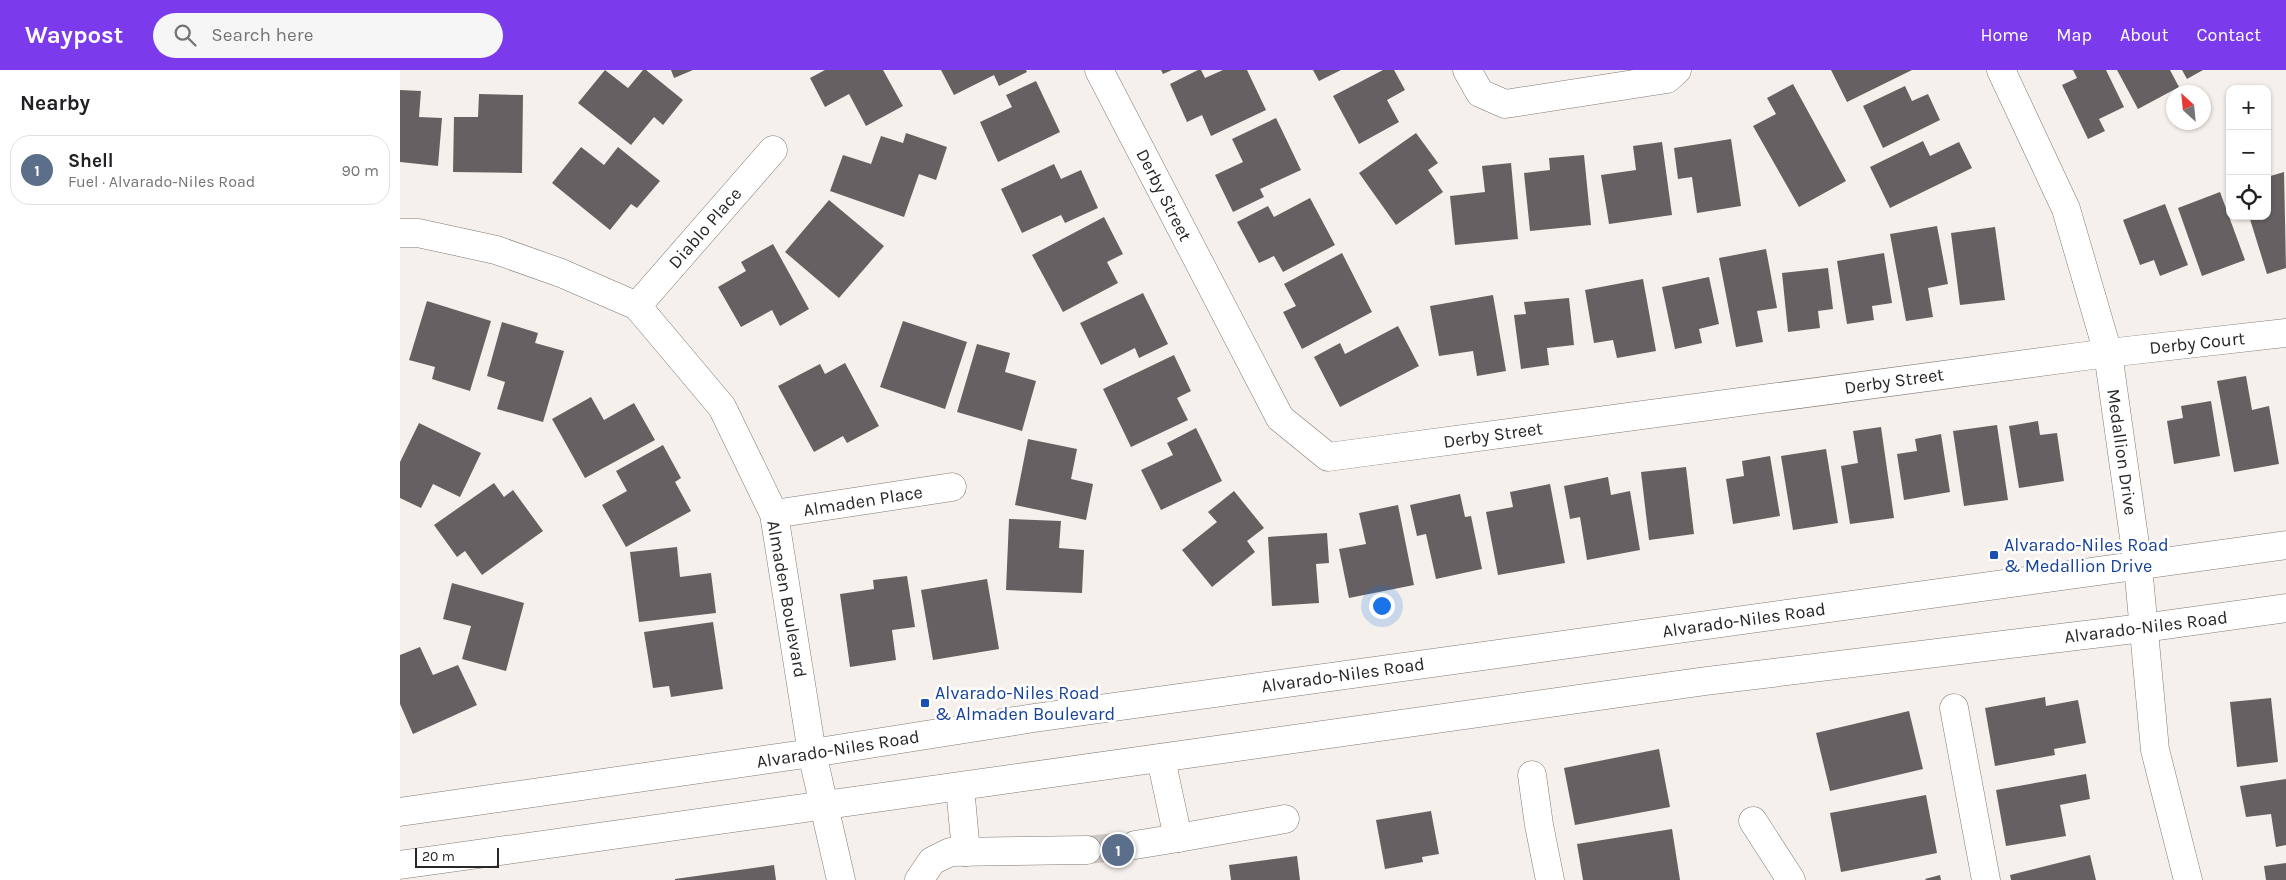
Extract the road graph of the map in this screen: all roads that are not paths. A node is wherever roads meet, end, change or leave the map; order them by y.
1 (1099, 70) edge
2 (1467, 70) edge
3 (1677, 70) edge
4 (2001, 70) edge
5 (773, 150) dead end
6 (400, 233) edge
7 (637, 306) junction
8 (2286, 333) edge
9 (2108, 353) junction
10 (952, 487) dead end
11 (774, 514) junction
12 (2286, 544) edge
13 (2138, 566) junction
14 (2286, 608) edge
15 (2144, 628) junction
16 (1954, 708) dead end
17 (812, 753) junction
18 (1161, 759) junction
19 (1532, 775) dead end
20 (960, 787) junction
21 (824, 806) junction
22 (403, 814) edge
23 (1285, 819) dead end
24 (1753, 821) dead end
25 (1178, 838) junction
26 (1135, 845) tunnel mouth
27 (1086, 850) tunnel mouth
28 (966, 852) junction
29 (400, 865) edge
30 (841, 880) edge
31 (919, 880) edge
32 (1550, 880) edge
33 (1791, 880) edge
34 (1986, 880) edge
35 (2188, 880) edge

1 - 9 street, Derby Street
2 - 3 street
4 - 9 street, Medallion Drive
5 - 7 street, Diablo Place
6 - 7 street, Almaden Boulevard
7 - 11 street, Almaden Boulevard
8 - 9 street, Derby Court
9 - 13 street, Medallion Drive
10 - 11 street, Almaden Place
11 - 17 street, Almaden Boulevard
12 - 13 street, Alvarado-Niles Road
13 - 15 street, Medallion Drive
13 - 17 street, Alvarado-Niles Road
14 - 15 street, Alvarado-Niles Road
15 - 18 street, Alvarado-Niles Road
15 - 35 street, Medallion Drive
16 - 34 street
17 - 21 street, Almaden Boulevard
17 - 22 street, Alvarado-Niles Road
18 - 20 street, Alvarado-Niles Road
18 - 25 street
19 - 32 street
20 - 21 street, Alvarado-Niles Road
20 - 28 street
21 - 29 street, Alvarado-Niles Road
21 - 30 street, Almaden Boulevard
23 - 25 street
24 - 33 street
25 - 26 street
27 - 28 street
28 - 31 street

